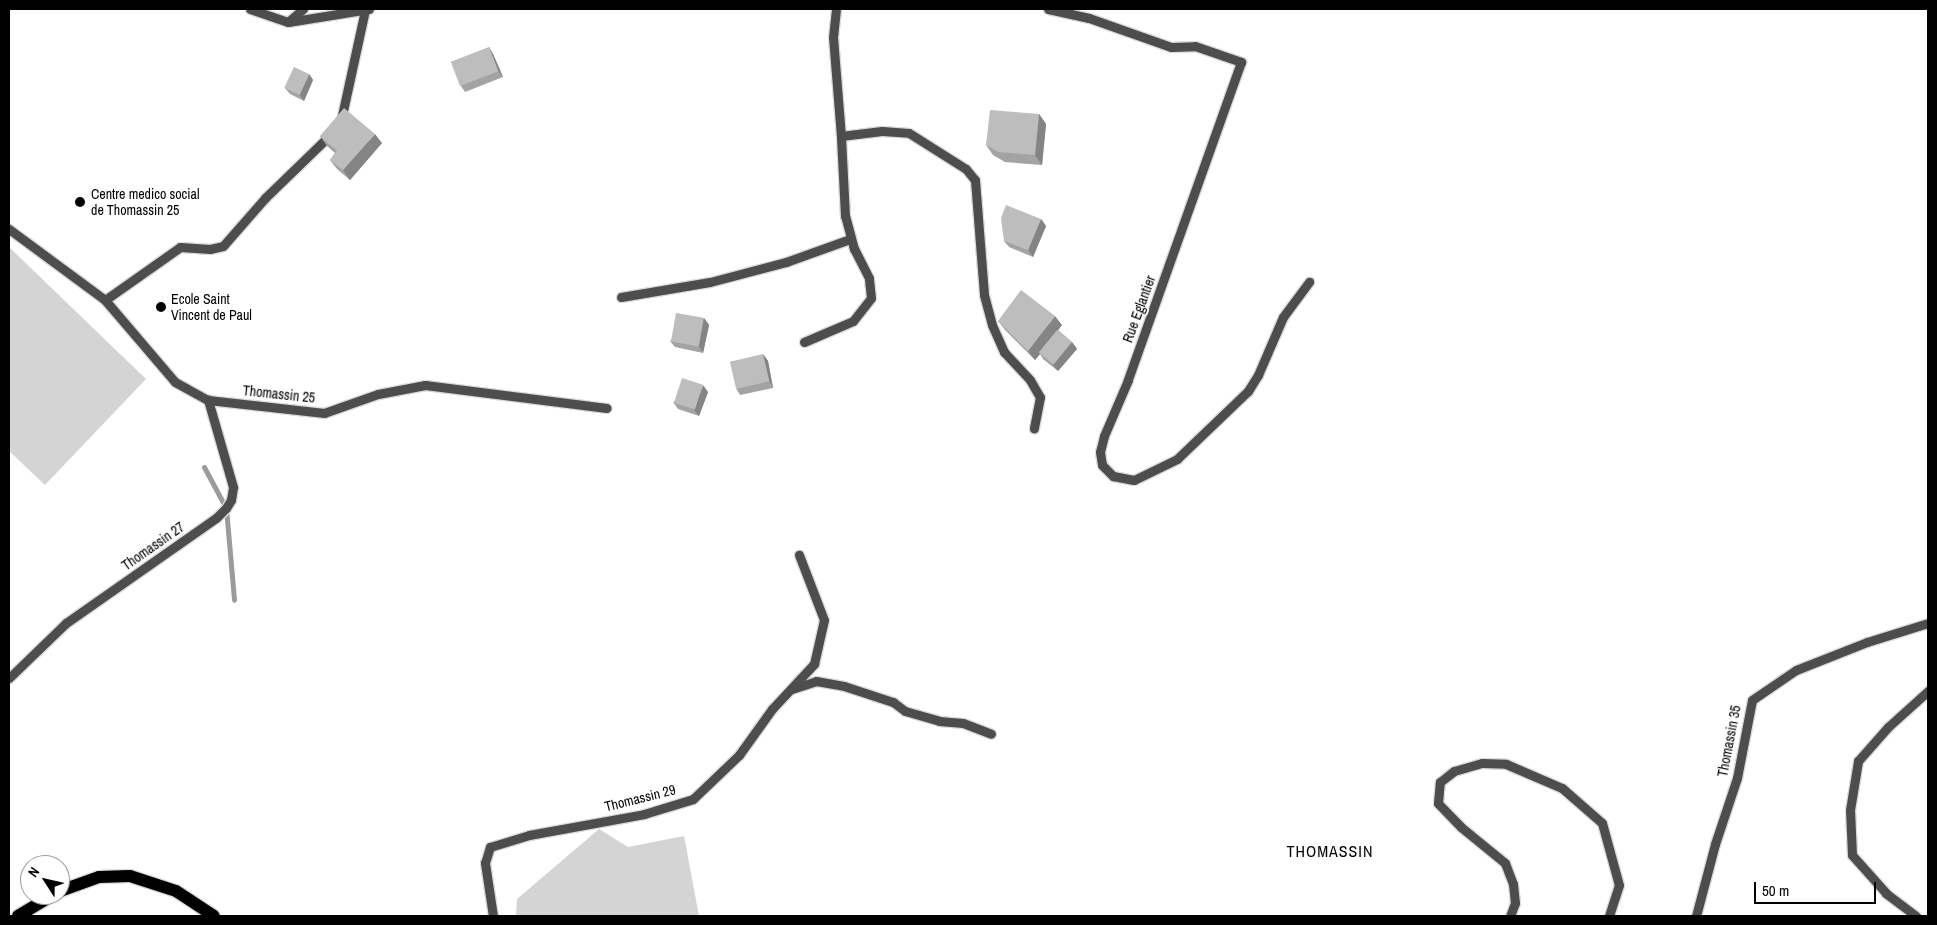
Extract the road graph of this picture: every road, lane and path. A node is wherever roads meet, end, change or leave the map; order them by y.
1 (250, 9) edge
2 (303, 9) edge
3 (836, 9) edge
4 (1048, 9) edge
5 (367, 10) edge
6 (288, 22) junction
7 (841, 136) junction
8 (9, 229) edge
9 (850, 239) junction
10 (1309, 282) dead end
11 (621, 297) dead end
12 (105, 300) junction
13 (804, 342) dead end
14 (208, 400) junction
15 (607, 408) dead end
16 (1034, 428) dead end
17 (799, 555) dead end
18 (1928, 623) edge
19 (9, 678) edge
20 (789, 690) junction
21 (1928, 691) edge
22 (991, 734) dead end
23 (70, 887) edge
24 (36, 905) edge
25 (18, 916) edge
26 (214, 916) edge
27 (492, 916) edge
28 (1510, 916) edge
29 (1609, 916) edge
30 (1696, 916) edge
31 (1916, 916) edge

1 - 6 street
2 - 6 street
3 - 7 street
4 - 10 street, Rue Eglantier
5 - 6 street
5 - 12 street
7 - 9 street
7 - 16 street
8 - 12 street, Thomassin 25
9 - 11 street
9 - 13 street
12 - 14 street, Thomassin 25
14 - 15 street, Thomassin 25
14 - 19 street, Thomassin 27
17 - 20 street, Thomassin 29
18 - 30 street, Thomassin 35
20 - 22 street
20 - 27 street, Thomassin 29
21 - 31 street
23 - 26 main road
24 - 25 main road
28 - 29 street

